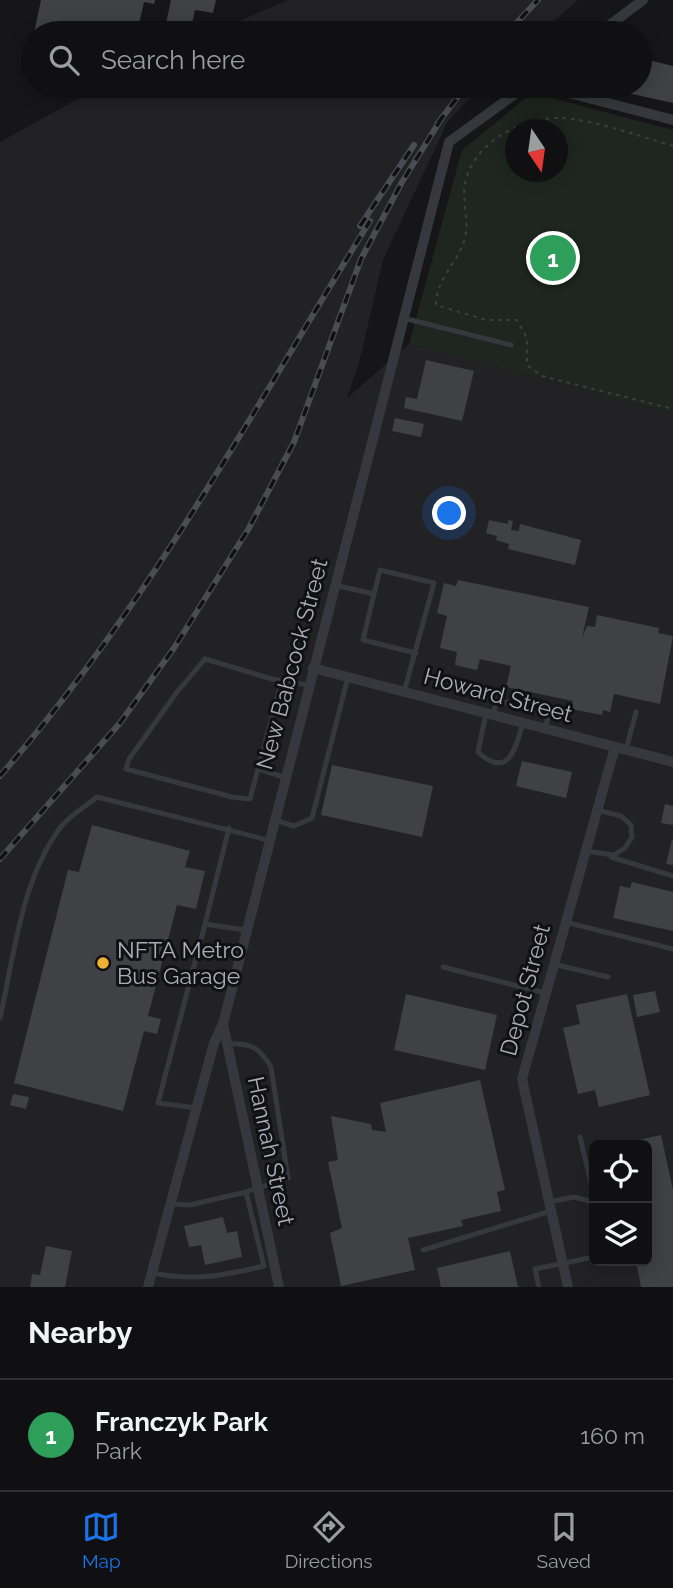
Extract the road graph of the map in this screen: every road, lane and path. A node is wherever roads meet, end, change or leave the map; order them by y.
1 (643, 0) edge
2 (615, 21) edge
3 (510, 98) edge
4 (588, 98) edge
5 (673, 120) edge
6 (673, 145) edge
7 (403, 318) junction
8 (511, 345) dead end
9 (673, 409) edge
10 (334, 585) junction
11 (374, 594) junction
12 (416, 653) junction
13 (313, 668) junction
14 (348, 677) junction
15 (282, 681) junction
16 (308, 685) junction
17 (453, 687) dead end
18 (404, 692) junction
19 (497, 700) junction
20 (636, 712) dead end
21 (489, 714) junction
22 (523, 723) junction
23 (545, 729) junction
24 (621, 748) junction
25 (673, 762) edge
26 (258, 769) junction
27 (284, 777) junction
28 (597, 810) junction
29 (274, 819) junction
30 (229, 828) junction
31 (268, 840) junction
32 (585, 851) junction
33 (605, 856) junction
34 (673, 876) edge
35 (565, 922) junction
36 (205, 924) junction
37 (245, 930) junction
38 (673, 950) edge
39 (553, 964) junction
40 (443, 967) dead end
41 (608, 977) dead end
42 (545, 993) junction
43 (0, 1018) edge
44 (223, 1024) junction
45 (227, 1044) junction
46 (197, 1108) junction
47 (580, 1137) dead end
48 (589, 1175) edge
49 (252, 1190) junction
50 (589, 1201) edge
51 (171, 1204) junction
52 (550, 1206) junction
53 (423, 1250) dead end
54 (589, 1258) edge
55 (562, 1262) junction
56 (269, 1265) junction
57 (152, 1273) junction
58 (148, 1287) edge
59 (279, 1287) edge
60 (539, 1287) edge
61 (568, 1287) edge

1 - 2 street
3 - 7 street, New Babcock Street
4 - 5 street
6 - 9 path
7 - 8 lane
7 - 10 street, New Babcock Street
10 - 11 lane
10 - 13 street, New Babcock Street
11 - 12 lane
11 - 12 lane
12 - 18 lane
13 - 14 street, Howard Street
13 - 16 street, New Babcock Street
14 - 18 street, Howard Street
14 - 29 lane
15 - 16 lane
15 - 26 lane
15 - 26 lane
16 - 27 street, New Babcock Street
17 - 19 lane
18 - 21 street, Howard Street
19 - 21 lane
19 - 23 lane
20 - 24 lane
21 - 22 street, Howard Street
21 - 22 lane
22 - 23 street, Howard Street
23 - 24 street, Howard Street
24 - 25 street, Howard Street
24 - 28 street, Depot Street
26 - 27 lane
27 - 29 street, New Babcock Street
28 - 32 street, Depot Street
28 - 33 lane
29 - 31 street, New Babcock Street
30 - 31 lane
30 - 36 lane
30 - 43 lane
31 - 37 street, New Babcock Street
32 - 33 lane
32 - 35 street, Depot Street
33 - 34 lane
35 - 38 lane
35 - 39 street, Depot Street
36 - 37 lane
36 - 46 lane
37 - 44 street, New Babcock Street
39 - 41 lane
39 - 42 street, Depot Street
40 - 42 lane
42 - 52 street, Depot Street
44 - 45 street, Hannah Street
44 - 46 street, New Babcock Street
45 - 49 street, Hannah Street
45 - 49 lane
46 - 51 street, New Babcock Street
47 - 48 lane
49 - 51 lane
49 - 56 street, Hannah Street
50 - 52 lane
51 - 57 street, New Babcock Street
52 - 53 lane
52 - 55 street, Depot Street
54 - 55 lane
55 - 60 lane
55 - 61 street, Depot Street
56 - 57 lane
56 - 59 street, Hannah Street
57 - 58 street, New Babcock Street

